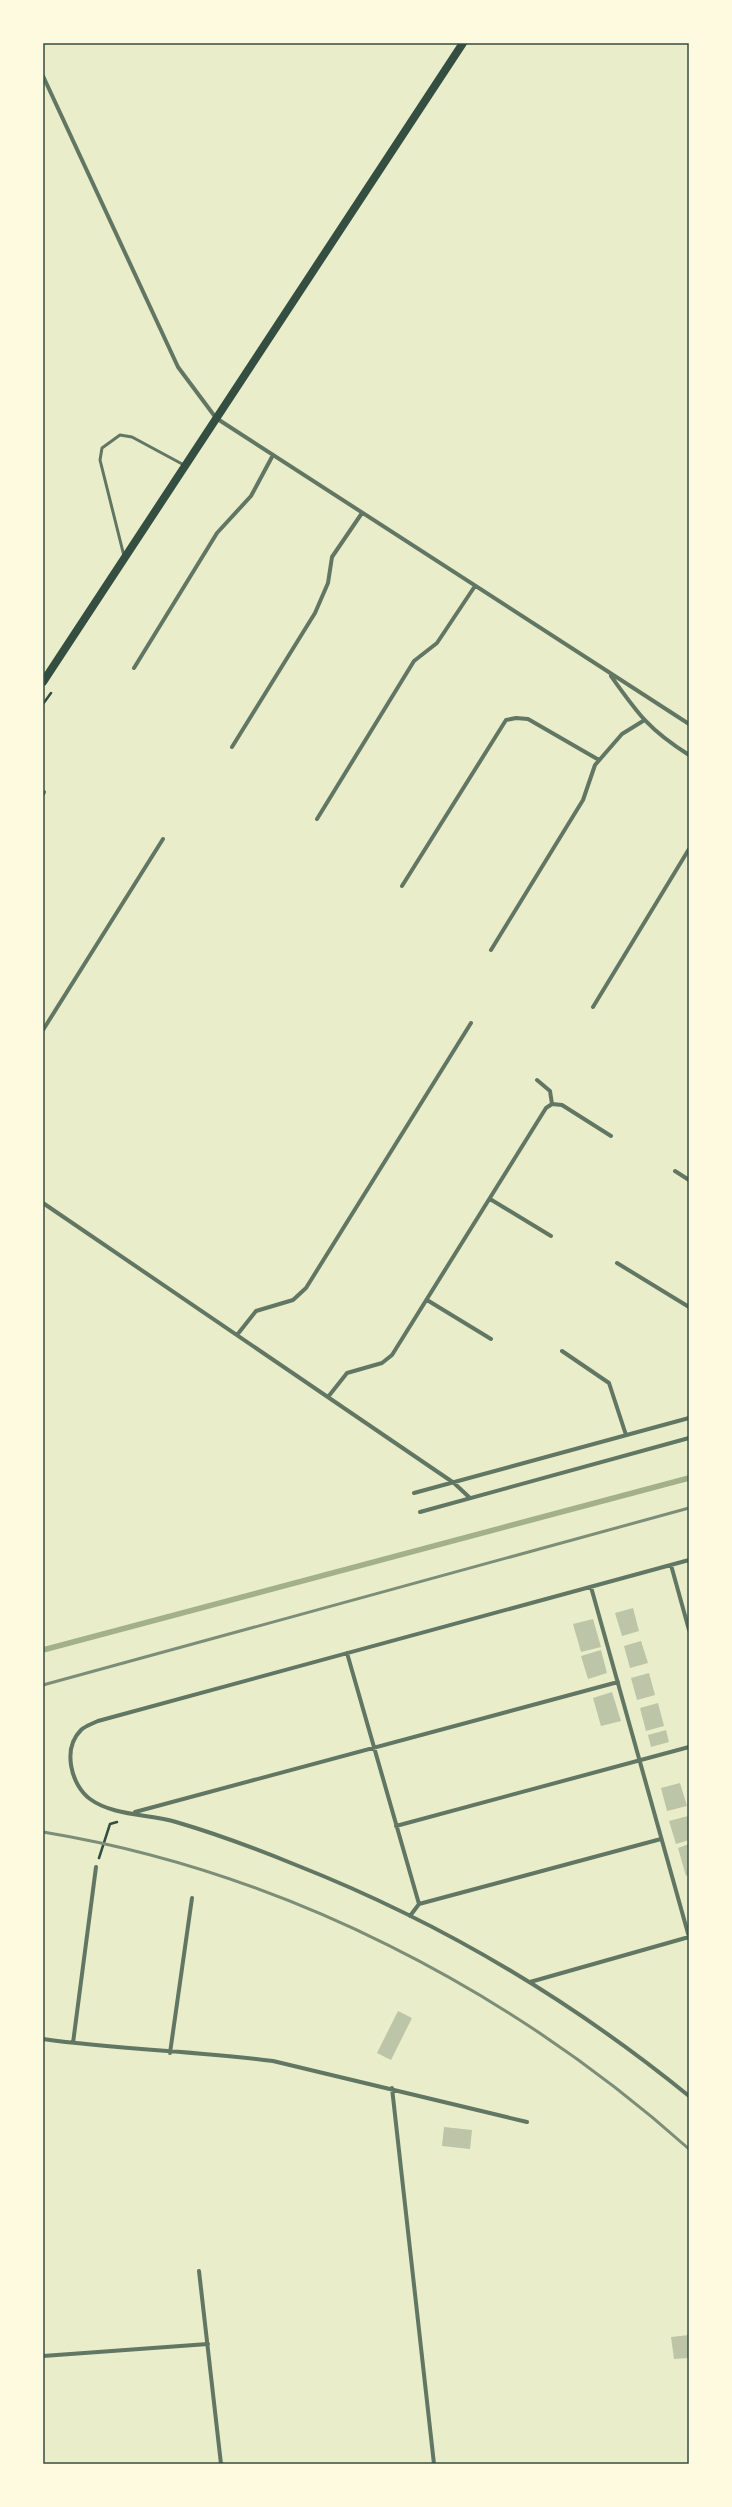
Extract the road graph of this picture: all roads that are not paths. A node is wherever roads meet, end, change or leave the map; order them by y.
1 (463, 43) edge
2 (43, 76) edge
3 (216, 418) junction
4 (273, 456) junction
5 (185, 466) junction
6 (362, 513) junction
7 (125, 557) junction
8 (474, 586) junction
9 (134, 668) dead end
10 (609, 674) junction
11 (43, 682) edge
12 (643, 721) junction
13 (689, 724) edge
14 (232, 747) dead end
15 (689, 755) edge
16 (599, 760) junction
17 (317, 819) dead end
18 (164, 839) dead end
19 (689, 849) edge
20 (402, 886) dead end
21 (491, 950) dead end
22 (593, 1007) dead end
23 (471, 1023) dead end
24 (43, 1030) edge
25 (536, 1080) dead end
26 (552, 1104) junction
27 (611, 1136) dead end
28 (675, 1171) dead end
29 (689, 1180) edge
30 (490, 1198) junction
31 (43, 1203) edge
32 (551, 1236) dead end
33 (617, 1263) dead end
34 (427, 1300) junction
35 (689, 1307) edge
36 (237, 1335) junction
37 (491, 1339) dead end
38 (562, 1351) dead end
39 (328, 1397) junction
40 (689, 1418) edge
41 (626, 1435) junction
42 (689, 1438) edge
43 (454, 1483) junction
44 (414, 1493) dead end
45 (470, 1498) junction
46 (420, 1512) dead end
47 (689, 1560) edge
48 (671, 1565) junction
49 (591, 1587) junction
50 (689, 1630) edge
51 (347, 1653) junction
52 (618, 1682) junction
53 (689, 1746) edge
54 (373, 1748) junction
55 (639, 1760) junction
56 (133, 1813) junction
57 (396, 1826) junction
58 (661, 1839) junction
59 (96, 1867) road end
60 (192, 1898) dead end
61 (419, 1904) junction
62 (410, 1916) junction
63 (689, 1937) edge
64 (530, 1982) junction
65 (43, 2039) edge
66 (73, 2043) junction
67 (170, 2053) junction
68 (392, 2088) junction
69 (689, 2096) edge
70 (527, 2122) dead end
71 (200, 2271) dead end
72 (208, 2344) junction
73 (43, 2356) edge
74 (221, 2464) edge
75 (434, 2464) edge

1 - 3 main road
2 - 3 street
3 - 4 street
3 - 5 main road
4 - 6 street
4 - 9 street
5 - 7 main road
5 - 7 lane
6 - 8 street
6 - 14 street
7 - 11 main road
8 - 10 street
8 - 17 street
10 - 12 street
10 - 13 street
12 - 15 street
12 - 16 street
16 - 20 street
16 - 21 street
18 - 24 street
19 - 22 street
23 - 36 street
25 - 26 street
26 - 27 street
26 - 30 street
28 - 29 street
30 - 32 street
30 - 34 street
31 - 36 street
33 - 35 street
34 - 37 street
34 - 39 street
36 - 39 street
38 - 41 street
39 - 43 street
40 - 41 street
41 - 43 street
42 - 45 street
43 - 44 street
43 - 45 street
45 - 46 street
47 - 48 street
48 - 49 street
48 - 50 street
49 - 51 street
49 - 52 street
51 - 54 street
51 - 56 street
52 - 54 street
52 - 55 street
53 - 55 street
54 - 56 street
54 - 57 street
55 - 57 street
55 - 58 street
56 - 62 street
57 - 61 street
58 - 61 street
58 - 63 street
59 - 66 street
60 - 67 street
61 - 62 street
62 - 64 street
63 - 64 street
64 - 69 street
65 - 66 street
66 - 67 street
67 - 68 street
68 - 70 street
68 - 75 street
71 - 72 street
72 - 73 street
72 - 74 street

